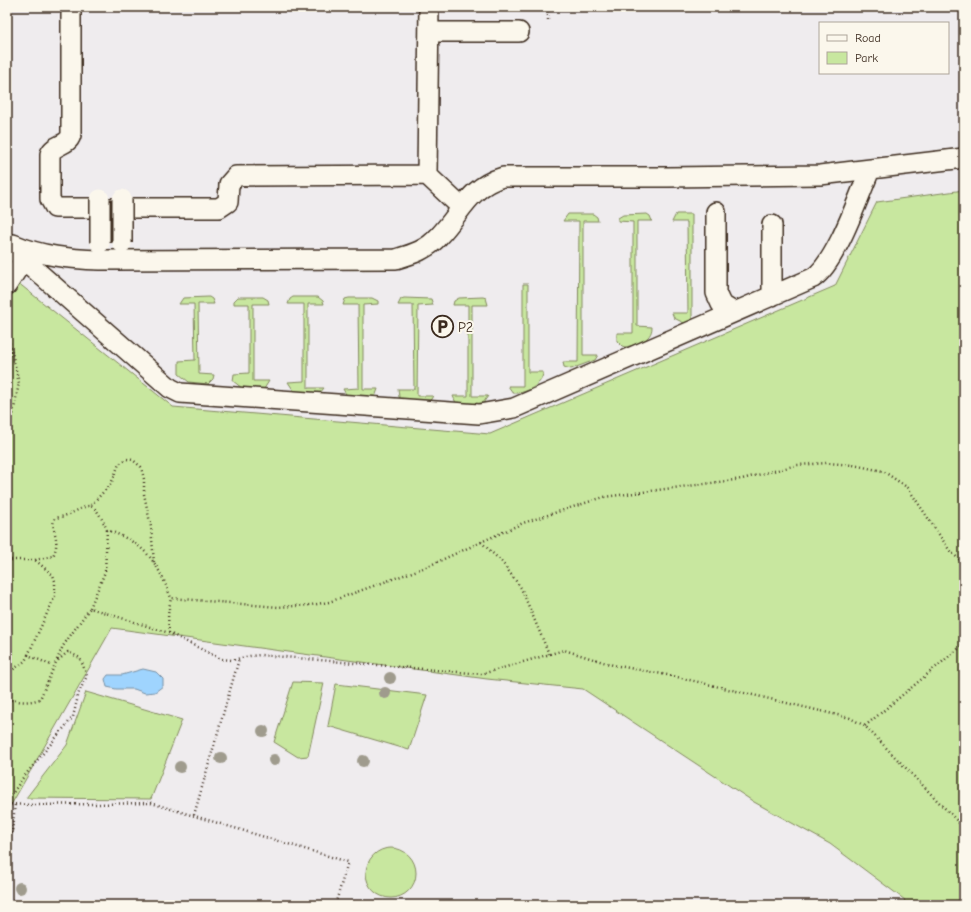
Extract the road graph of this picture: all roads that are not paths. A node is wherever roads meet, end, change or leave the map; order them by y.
1 (71, 7) edge
2 (429, 7) edge
3 (429, 32) junction
4 (519, 32) dead end
5 (964, 158) edge
6 (870, 170) junction
7 (427, 175) junction
8 (100, 199) dead end
9 (122, 199) dead end
10 (461, 207) junction
11 (716, 212) dead end
12 (772, 225) dead end
13 (7, 241) edge
14 (7, 245) edge
15 (100, 252) junction
16 (122, 252) junction
17 (24, 259) junction
18 (7, 285) edge
19 (772, 296) junction
20 (734, 312) junction

1 - 7 street
2 - 3 street
3 - 4 street
3 - 7 street
5 - 6 street
6 - 10 street
6 - 19 street
7 - 10 street
8 - 15 street, bridge
9 - 16 street, bridge
10 - 16 street
11 - 20 street
12 - 19 street
13 - 15 street
14 - 17 street
15 - 16 street
17 - 18 street
17 - 20 street
19 - 20 street

